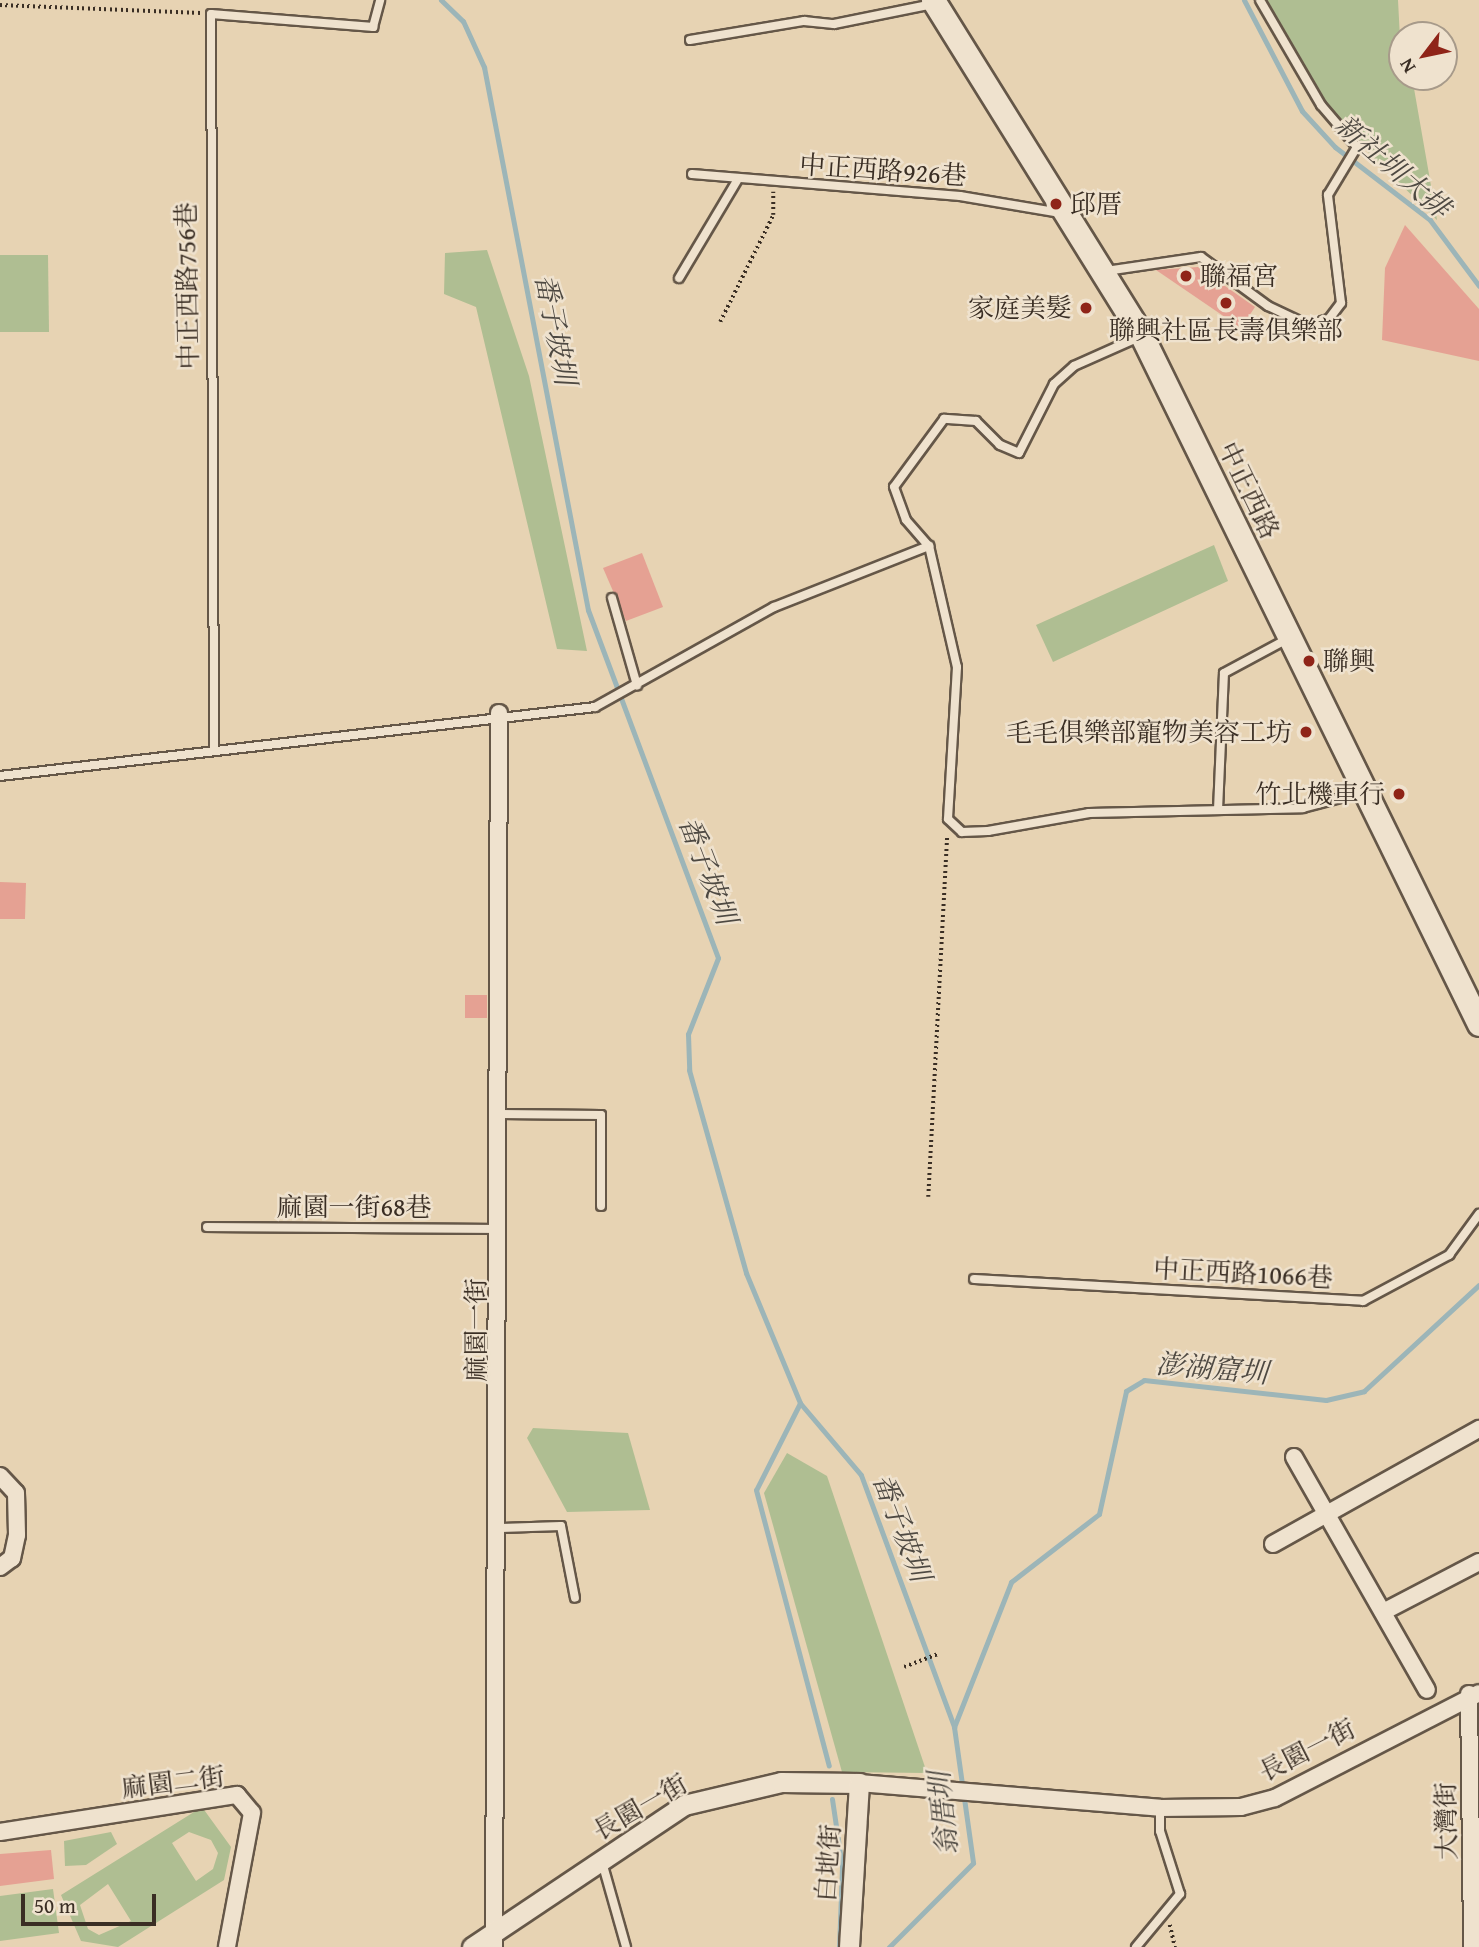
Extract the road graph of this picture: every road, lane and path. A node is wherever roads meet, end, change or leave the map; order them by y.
1 (1260, 0) edge
2 (934, 2) edge
3 (379, 4) edge
4 (0, 5) edge
5 (211, 14) junction
6 (690, 40) dead end
7 (692, 174) dead end
8 (738, 179) junction
9 (773, 183) junction
10 (1071, 215) junction
11 (1104, 271) junction
12 (679, 278) dead end
13 (720, 322) dead end
14 (1142, 336) junction
15 (929, 545) junction
16 (612, 598) dead end
17 (1290, 637) junction
18 (637, 685) junction
19 (499, 713) junction
20 (214, 749) junction
21 (0, 776) edge
22 (1365, 792) junction
23 (1218, 810) junction
24 (948, 820) junction
25 (1479, 1024) edge
26 (500, 1114) junction
27 (928, 1197) dead end
28 (601, 1206) dead end
29 (1479, 1214) edge
30 (207, 1227) dead end
31 (500, 1229) junction
32 (974, 1279) dead end
33 (1479, 1429) edge
34 (1294, 1457) dead end
35 (0, 1476) edge
36 (1326, 1514) junction
37 (501, 1528) junction
38 (1273, 1544) dead end
39 (1479, 1562) edge
40 (0, 1567) edge
41 (575, 1598) dead end
42 (1383, 1612) junction
43 (938, 1654) dead end
44 (904, 1667) dead end
45 (1427, 1690) dead end
46 (1476, 1690) edge
47 (859, 1783) junction
48 (1160, 1808) junction
49 (0, 1832) edge
50 (601, 1859) junction
51 (1167, 1915) junction
52 (494, 1940) edge
53 (226, 1947) edge
54 (472, 1947) edge
55 (626, 1947) edge
56 (849, 1947) edge
57 (1136, 1947) edge
58 (1175, 1947) edge
59 (1472, 1947) edge

1 - 11 lane
2 - 6 lane
2 - 10 main road, 中正西路
3 - 5 lane
4 - 5 path
5 - 20 lane, 中正西路756巷
7 - 8 lane, 中正西路926巷
8 - 9 lane, 中正西路926巷
8 - 12 lane
9 - 10 lane, 中正西路926巷
9 - 13 path
10 - 11 main road, 中正西路
11 - 14 main road, 中正西路
14 - 15 lane
14 - 17 main road, 中正西路
15 - 18 lane
15 - 24 lane
16 - 18 lane
17 - 22 main road, 中正西路
17 - 23 lane
18 - 19 lane
19 - 20 lane
19 - 26 street, 麻園一街
20 - 21 lane
22 - 23 lane
22 - 25 main road, 中正西路
23 - 24 lane
24 - 27 path
26 - 28 lane
26 - 31 street, 麻園一街
29 - 32 lane, 中正西路1066巷
30 - 31 lane, 麻園一街68巷
31 - 37 street, 麻園一街
33 - 36 street
34 - 36 street
35 - 40 street
36 - 38 street
36 - 42 street
37 - 41 lane
37 - 52 street, 麻園一街
39 - 42 street
42 - 45 street
43 - 44 path
46 - 48 street, 長園一街
46 - 59 street, 大灣街
47 - 48 street, 長園一街
47 - 50 street, 長園一街
47 - 56 street, 白地街
48 - 51 lane
49 - 53 street, 麻園二街
50 - 52 street, 長園一街
50 - 55 lane
51 - 57 lane
51 - 58 path
52 - 54 street, 長園一街

